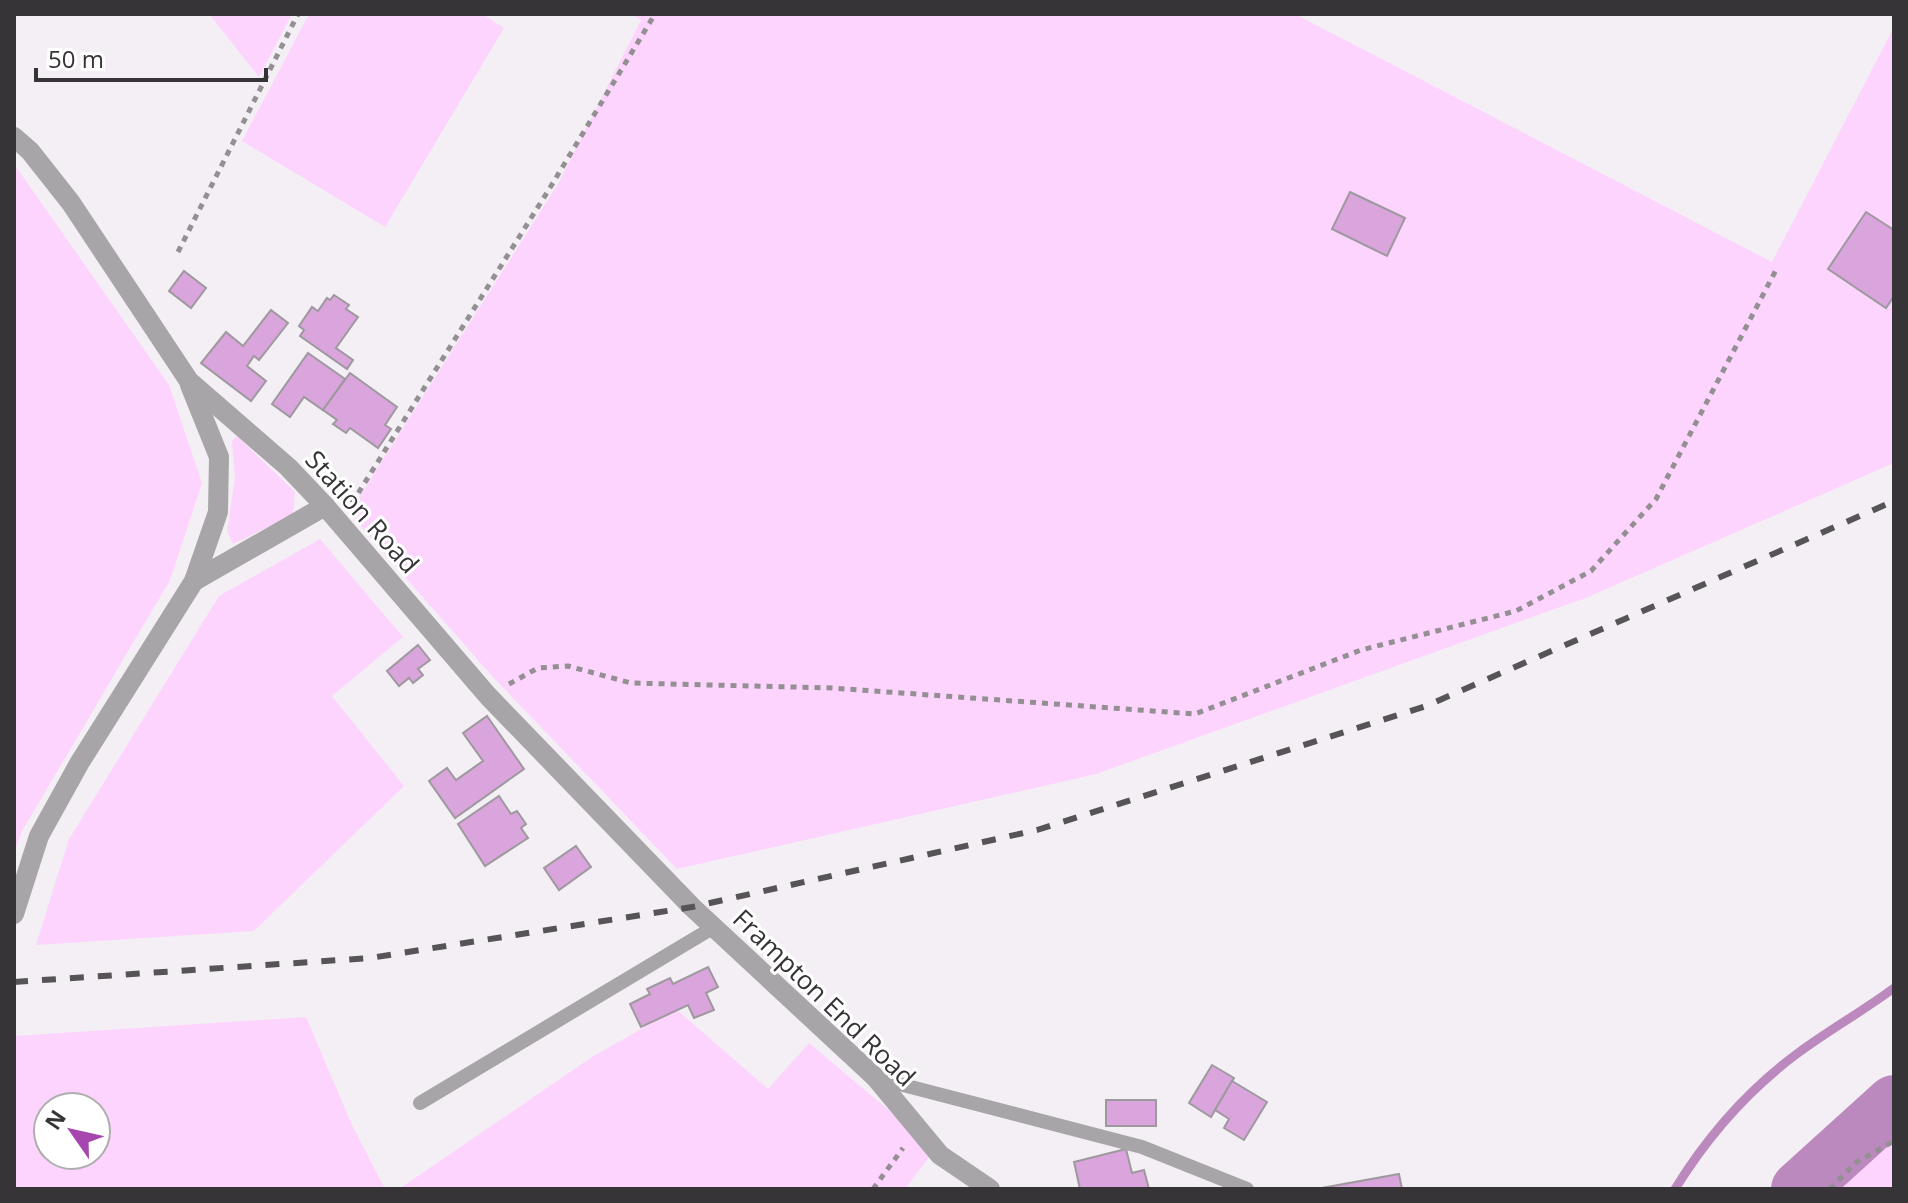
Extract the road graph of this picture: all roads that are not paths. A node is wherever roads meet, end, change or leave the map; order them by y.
1 (14, 137) edge
2 (189, 381) junction
3 (325, 506) junction
4 (194, 581) junction
5 (692, 907) joint
6 (14, 914) edge
7 (714, 927) junction
8 (876, 1078) junction
9 (420, 1103) dead end
10 (990, 1189) edge
11 (1247, 1189) edge

1 - 2 street, Station Road
2 - 3 street, Station Road
2 - 4 street
3 - 4 street
3 - 5 street, Station Road
4 - 6 street
5 - 7 street, Frampton End Road
7 - 8 street, Frampton End Road
7 - 9 lane
8 - 10 street, Frampton End Road
8 - 11 lane

